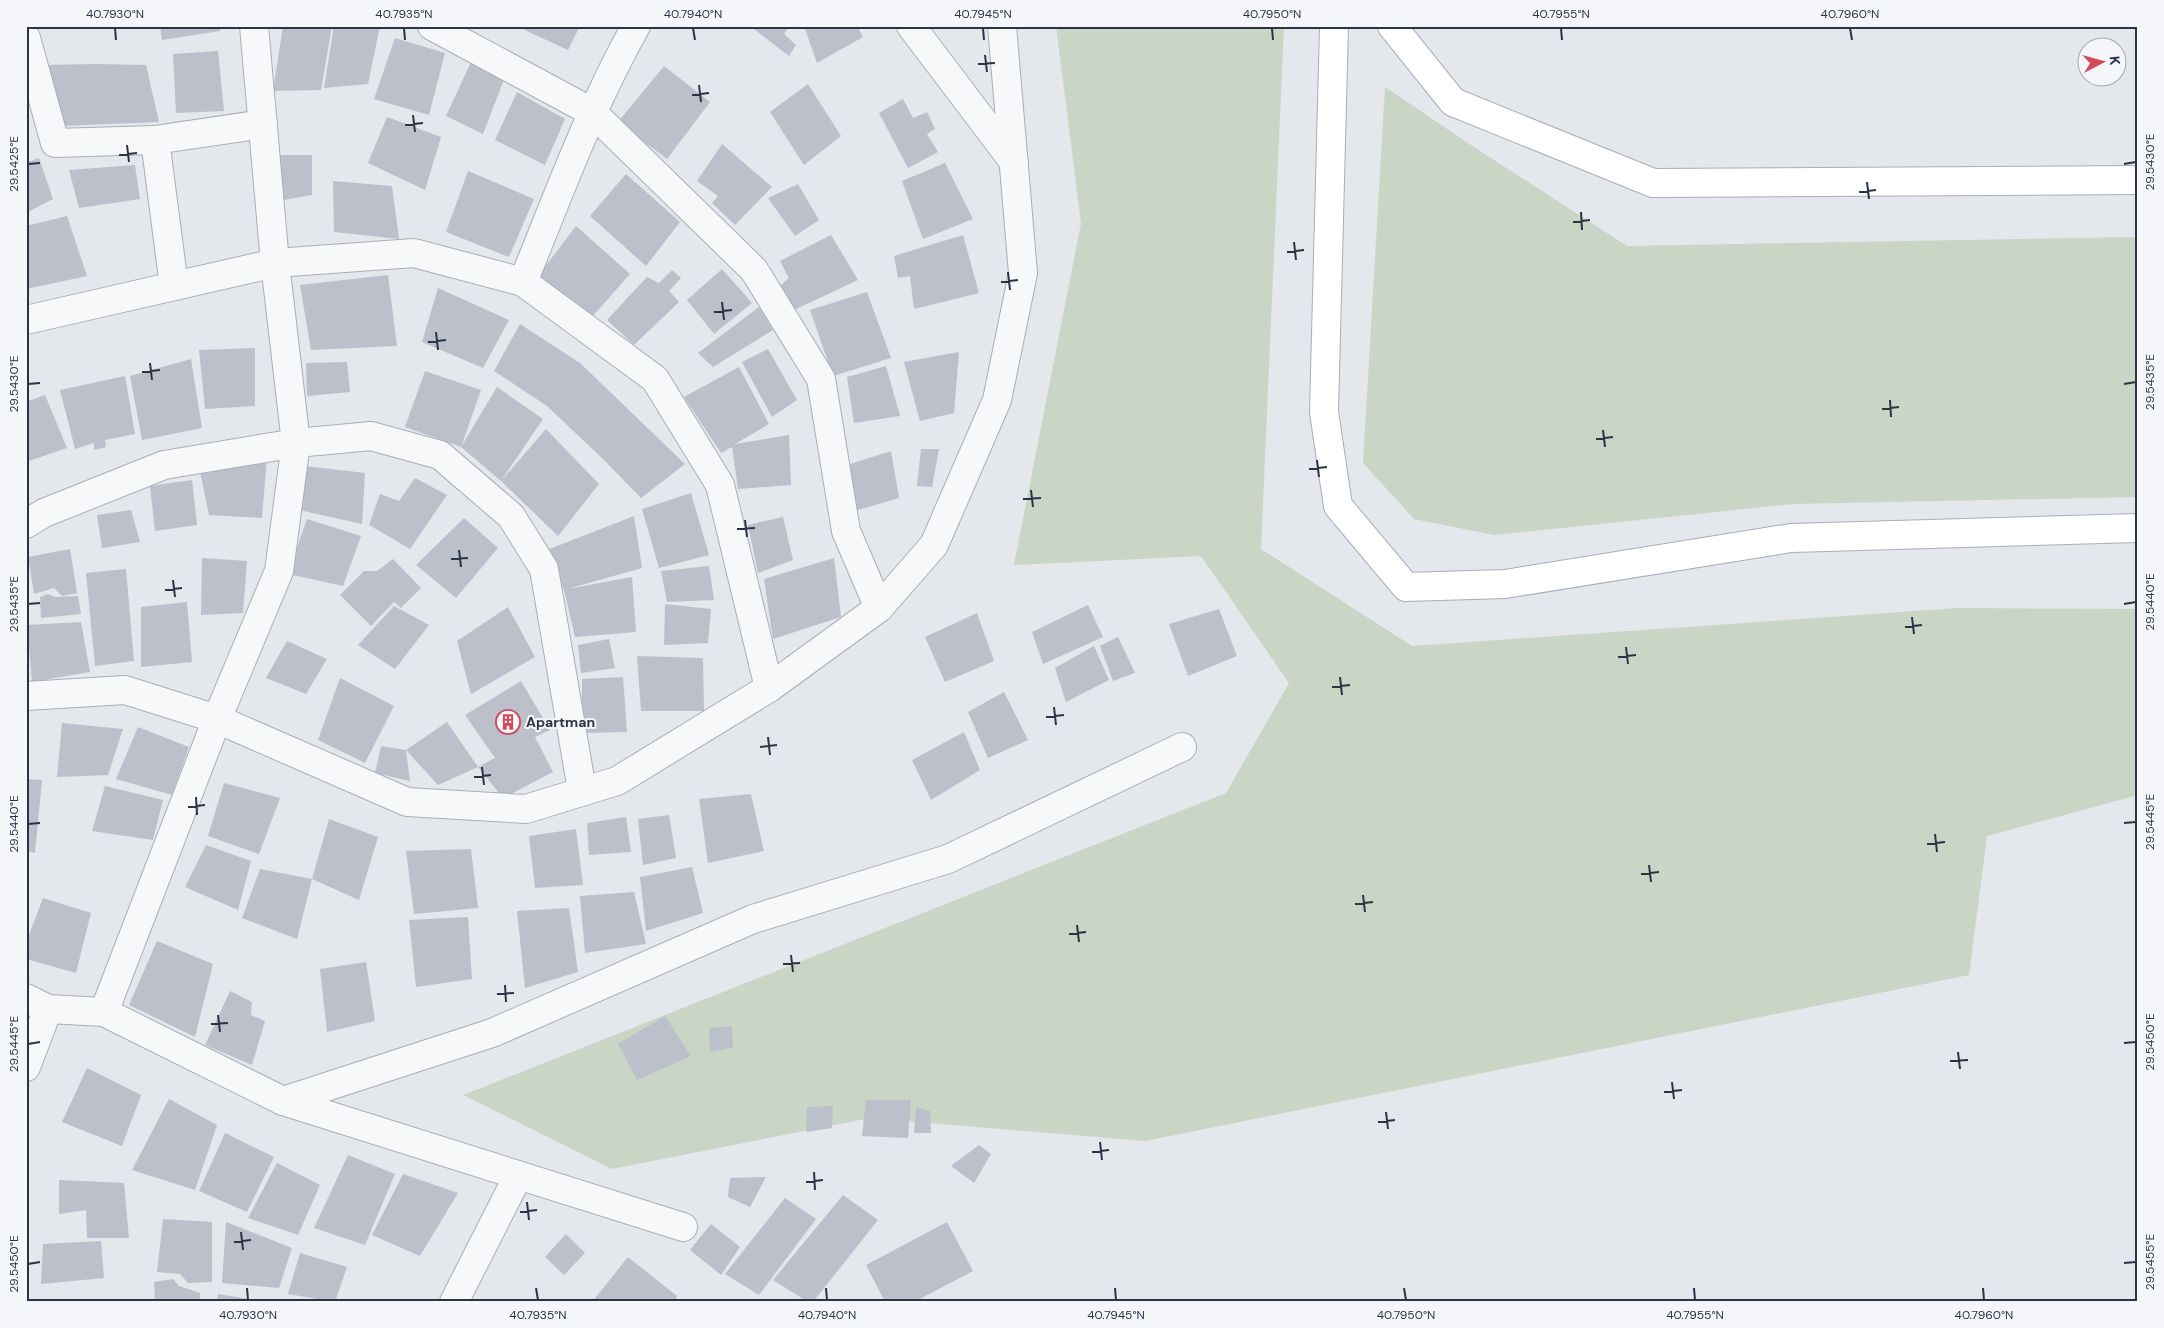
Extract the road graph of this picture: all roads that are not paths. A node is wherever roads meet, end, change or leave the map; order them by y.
1 (254, 26) edge
2 (432, 26) edge
3 (636, 26) edge
4 (911, 26) edge
5 (1002, 26) edge
6 (1334, 26) edge
7 (1392, 26) edge
8 (26, 38) edge
9 (592, 112) junction
10 (262, 124) junction
11 (156, 140) junction
12 (1014, 162) junction
13 (2138, 180) edge
14 (275, 263) junction
15 (523, 282) junction
16 (174, 286) junction
17 (26, 320) edge
18 (296, 443) junction
19 (26, 524) edge
20 (2138, 528) edge
21 (879, 608) junction
22 (769, 688) junction
23 (26, 696) edge
24 (217, 719) junction
25 (1182, 746) dead end
26 (582, 790) junction
27 (37, 1003) edge
28 (104, 1012) junction
29 (26, 1067) edge
30 (283, 1101) junction
31 (518, 1176) junction
32 (683, 1227) dead end
33 (454, 1302) edge

1 - 10 street
2 - 9 street
3 - 9 street
4 - 12 street
5 - 12 street
6 - 20 street
7 - 13 street
8 - 11 street
9 - 15 street
9 - 21 street
10 - 11 street
10 - 14 street
11 - 16 street
12 - 21 street
14 - 15 street
14 - 16 street
14 - 18 street
15 - 22 street
16 - 17 street
18 - 19 street
18 - 24 street
18 - 26 street
21 - 22 street
22 - 26 street
23 - 24 street
24 - 26 street
24 - 28 street
25 - 30 street
27 - 28 street
27 - 29 street
28 - 30 street
30 - 31 street
31 - 32 street
31 - 33 street

